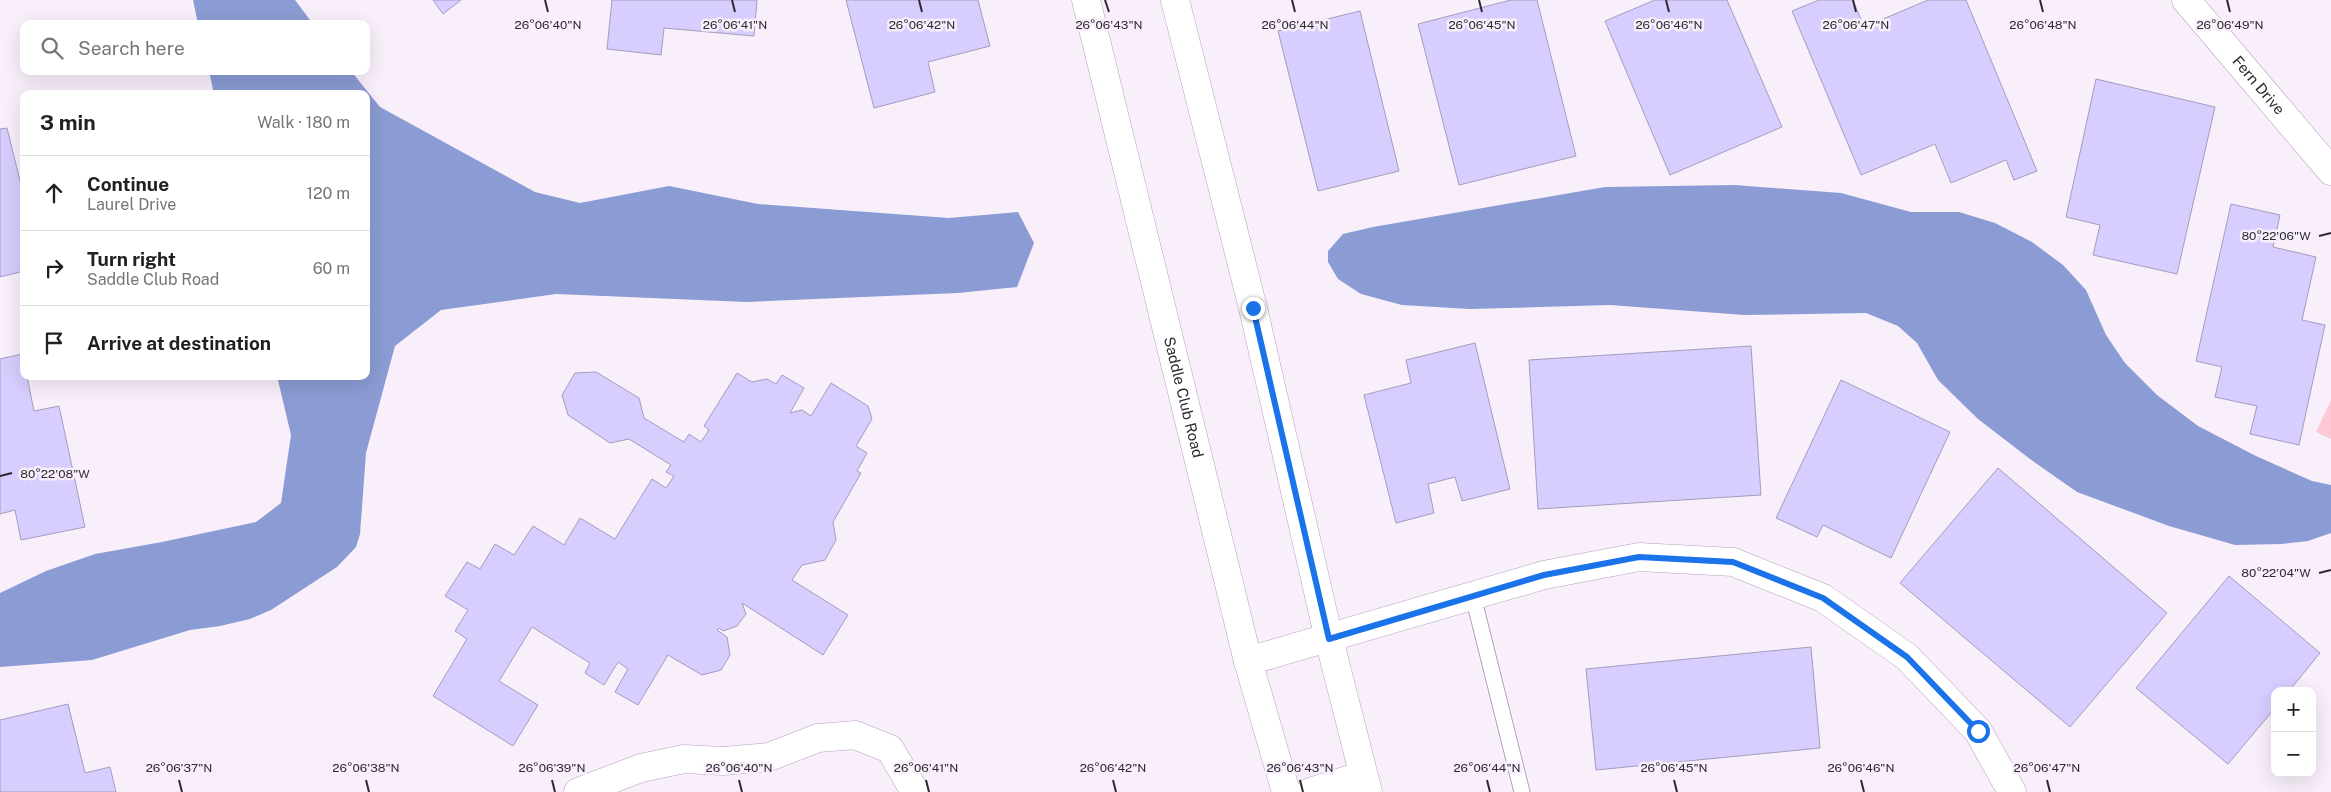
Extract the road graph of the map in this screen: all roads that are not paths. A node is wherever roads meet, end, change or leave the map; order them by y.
1 (1086, 0) edge
2 (1175, 0) edge
3 (2186, 0) edge
4 (2331, 172) edge
5 (1473, 596) junction
6 (1329, 639) junction
7 (1248, 661) junction
8 (1366, 783) edge
9 (578, 792) edge
10 (915, 792) edge
11 (1286, 792) edge
12 (1310, 792) edge
13 (1522, 792) edge
14 (2012, 792) edge

1 - 7 street, Saddle Club Road
2 - 6 street
3 - 4 street, Fern Drive
5 - 6 street
5 - 13 lane
5 - 14 street
6 - 7 street
6 - 8 street
7 - 11 street, Saddle Club Road
8 - 12 street
9 - 10 street

